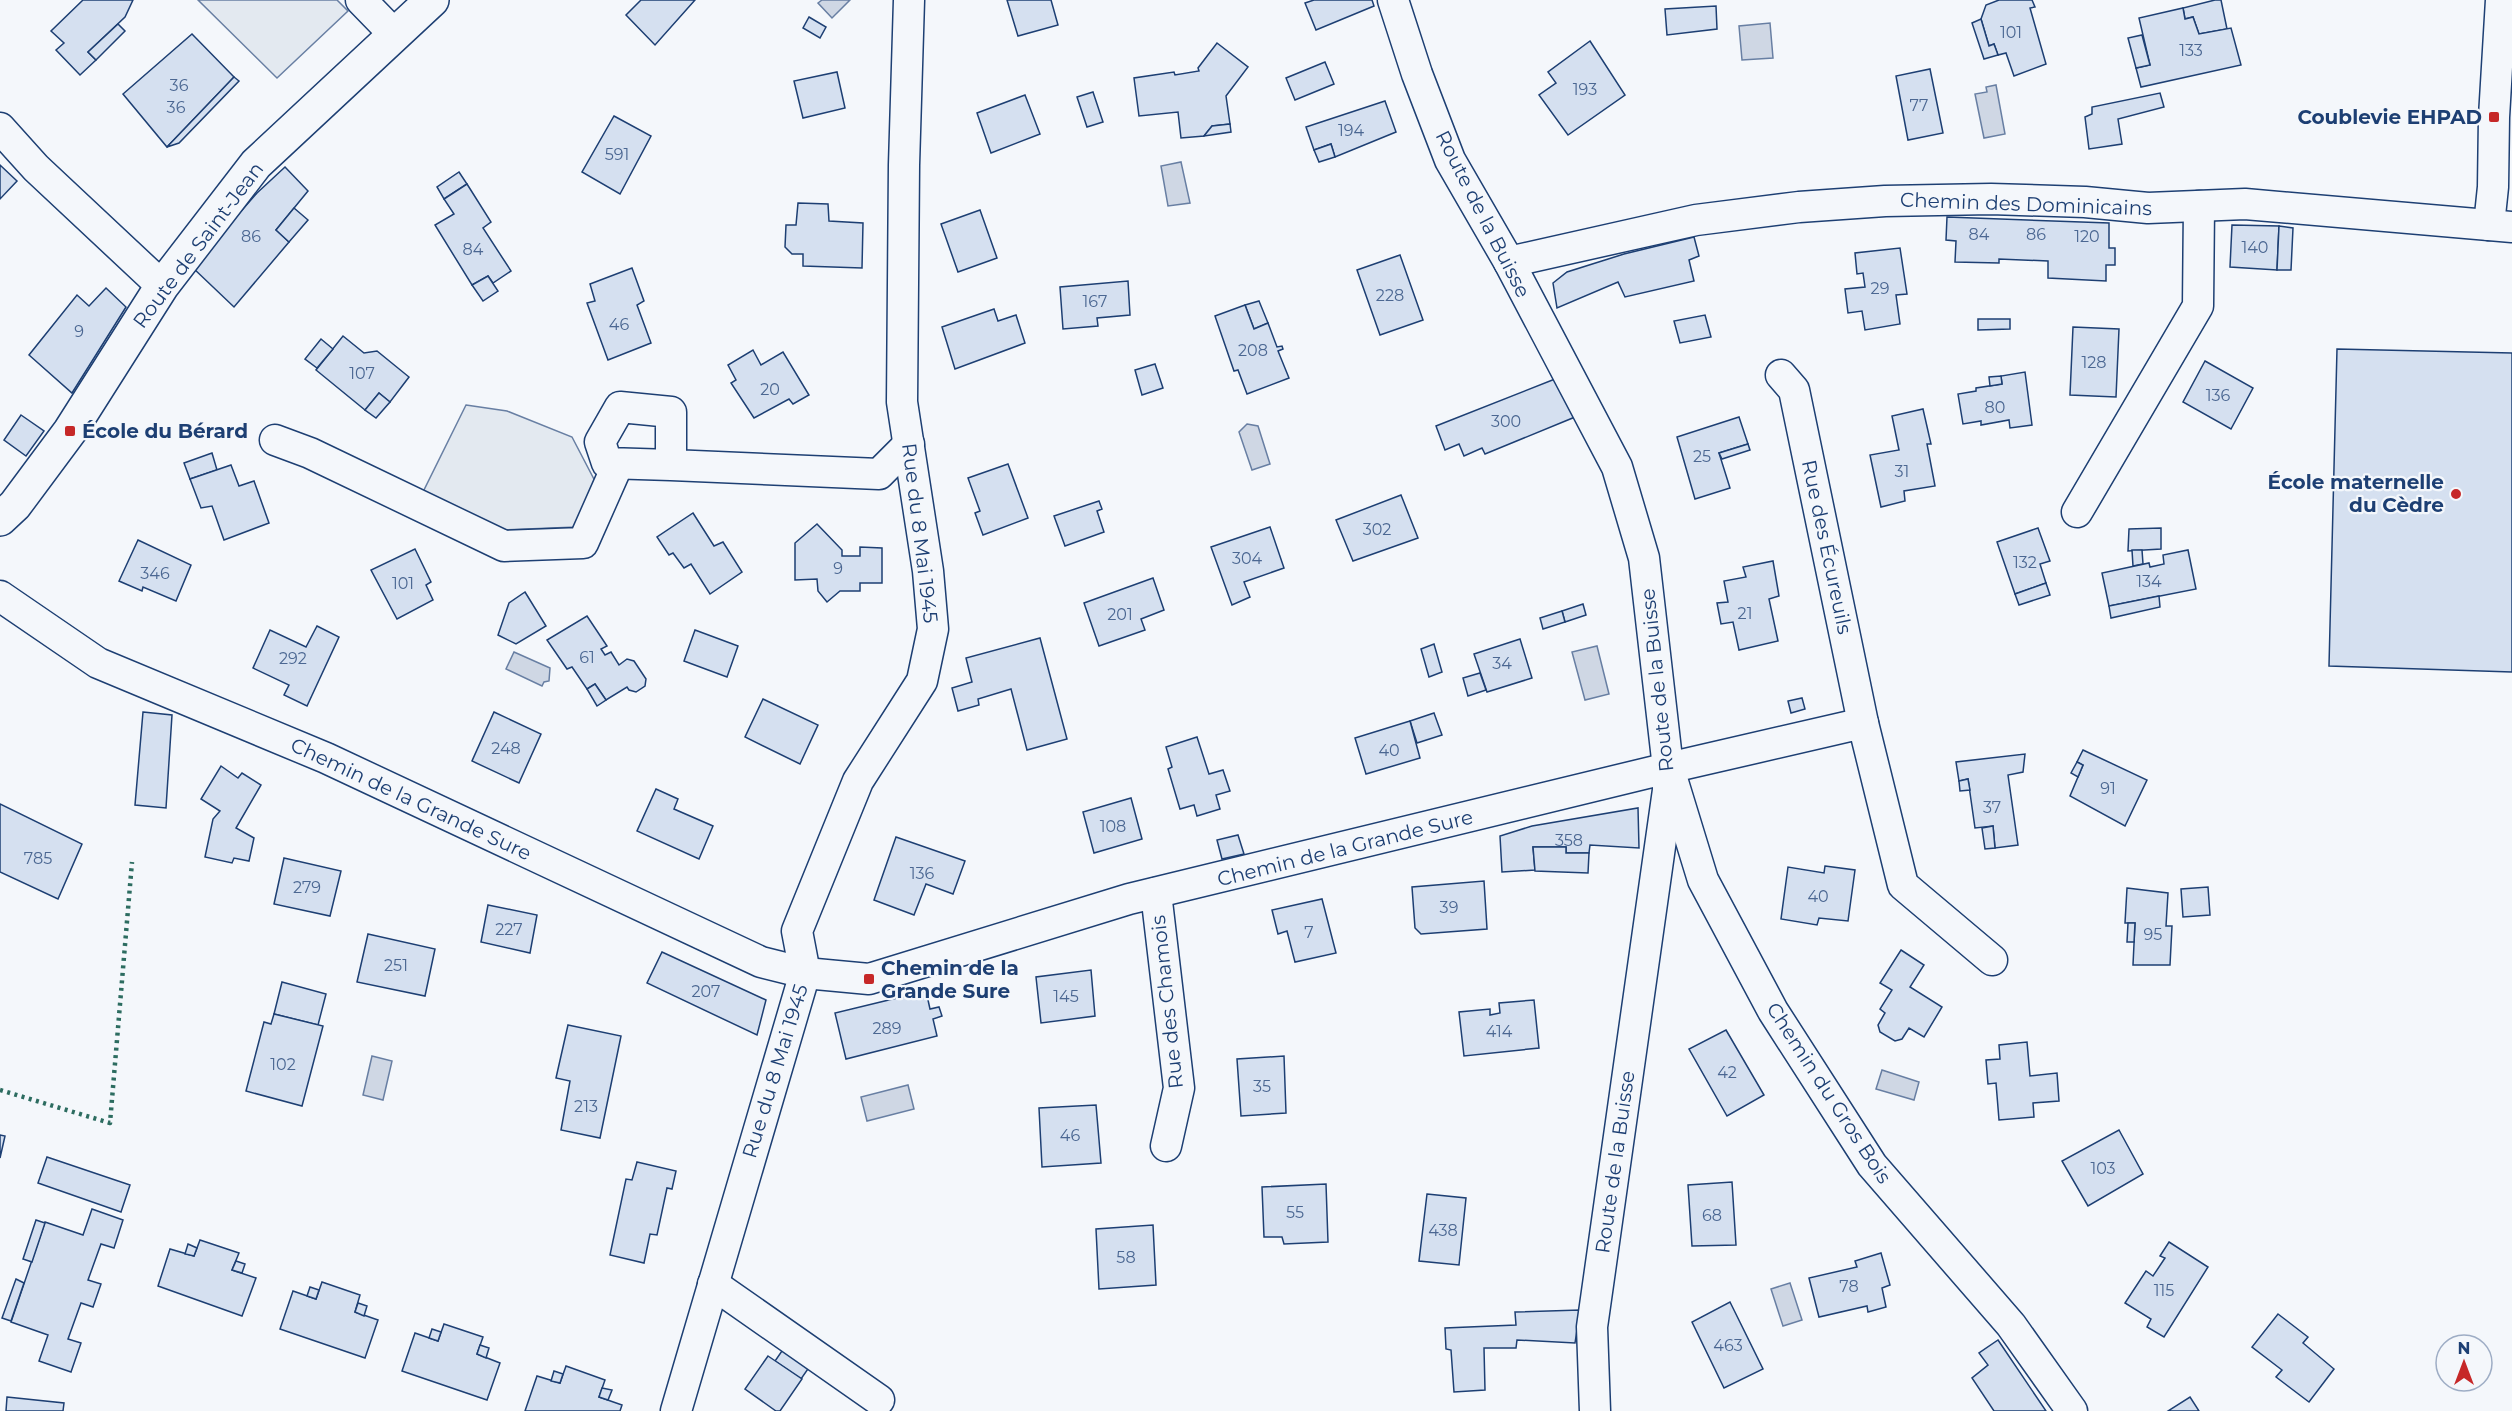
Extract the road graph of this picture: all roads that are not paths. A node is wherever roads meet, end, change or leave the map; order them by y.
1 (361, 0) edge
2 (432, 0) edge
3 (909, 0) edge
4 (1393, 0) edge
5 (2501, 0) edge
6 (395, 35) junction
7 (0, 128) edge
8 (2199, 206) junction
9 (2500, 226) edge
10 (1509, 262) junction
11 (162, 286) junction
12 (1781, 375) dead end
13 (275, 440) dead end
14 (909, 444) junction
15 (618, 464) junction
16 (670, 465) junction
17 (879, 474) junction
18 (918, 507) junction
19 (2077, 512) dead end
20 (0, 519) edge
21 (0, 596) edge
22 (1863, 723) junction
23 (1668, 768) junction
24 (1156, 893) junction
25 (1992, 960) dead end
26 (805, 973) junction
27 (1166, 1146) dead end
28 (712, 1284) junction
29 (879, 1400) dead end
30 (676, 1411) edge
31 (1595, 1411) edge
32 (2072, 1411) edge

1 - 6 street
2 - 6 main road, Route de Saint-Jean
3 - 14 street, Rue du 8 Mai 1945
4 - 10 street, Route de la Buisse
5 - 9 street
6 - 11 main road, Route de Saint-Jean
7 - 11 street
8 - 9 street, Chemin des Dominicains
8 - 10 street, Chemin des Dominicains
8 - 19 street
10 - 23 street, Route de la Buisse
11 - 20 main road, Route de Saint-Jean
12 - 22 street, Rue des Écureuils
13 - 15 street
14 - 17 street
14 - 18 street, Rue du 8 Mai 1945
15 - 16 street
15 - 16 street
16 - 17 street
17 - 18 street
18 - 26 street, Rue du 8 Mai 1945
21 - 26 street, Chemin de la Grande Sure
22 - 23 street
22 - 25 street, Rue des Écureuils
23 - 24 street, Chemin de la Grande Sure
23 - 31 street, Route de la Buisse
23 - 32 street, Chemin du Gros Bois
24 - 26 street, Chemin de la Grande Sure
24 - 27 street, Rue des Chamois
26 - 28 street, Rue du 8 Mai 1945
28 - 29 street
28 - 30 street, Rue du 8 Mai 1945

